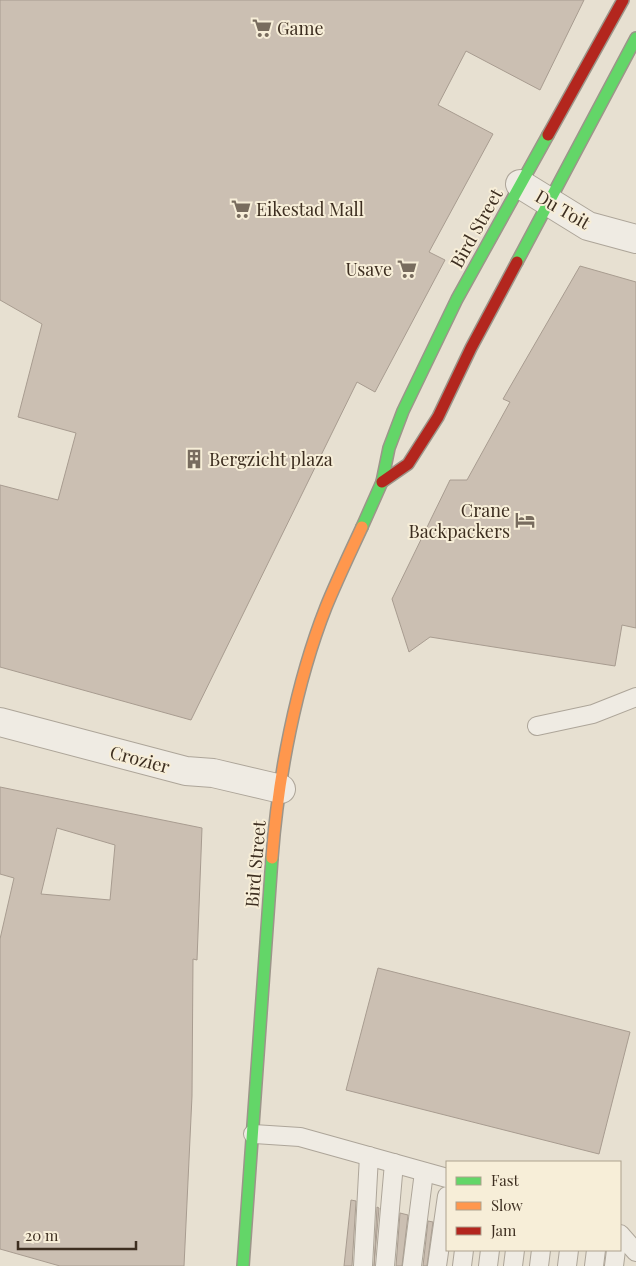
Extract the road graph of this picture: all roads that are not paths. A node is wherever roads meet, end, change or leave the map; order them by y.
1 (623, 0) edge
2 (636, 38) edge
3 (520, 184) junction
4 (549, 202) junction
5 (636, 239) edge
6 (382, 482) junction
7 (636, 697) edge
8 (0, 722) edge
9 (537, 726) dead end
10 (281, 789) junction
11 (253, 1134) junction
12 (369, 1156) junction
13 (394, 1163) junction
14 (424, 1172) junction
15 (446, 1178) edge
16 (446, 1203) edge
17 (621, 1235) edge
18 (464, 1251) edge
19 (490, 1251) edge
20 (515, 1251) edge
21 (541, 1251) edge
22 (569, 1251) edge
23 (596, 1251) edge
24 (616, 1251) edge
25 (636, 1252) edge
26 (243, 1266) edge
27 (362, 1266) edge
28 (385, 1266) edge
29 (412, 1266) edge
30 (437, 1266) edge
31 (462, 1266) edge
32 (488, 1266) edge
33 (513, 1266) edge
34 (539, 1266) edge
35 (567, 1266) edge
36 (594, 1266) edge
37 (614, 1266) edge

1 - 3 street, Bird Street
2 - 4 street
3 - 4 street, Du Toit
3 - 6 street, Bird Street
4 - 5 street, Du Toit
4 - 6 street
6 - 10 street, Bird Street
7 - 9 lane
8 - 10 street, Crozier
10 - 11 street, Bird Street
11 - 12 lane
11 - 26 street, Bird Street
12 - 13 lane
12 - 27 lane
13 - 14 lane
13 - 28 lane
14 - 15 lane
14 - 29 lane
16 - 30 lane
17 - 25 lane
18 - 31 lane
19 - 32 lane
20 - 33 lane
21 - 34 lane
22 - 35 lane
23 - 36 lane
24 - 37 lane

